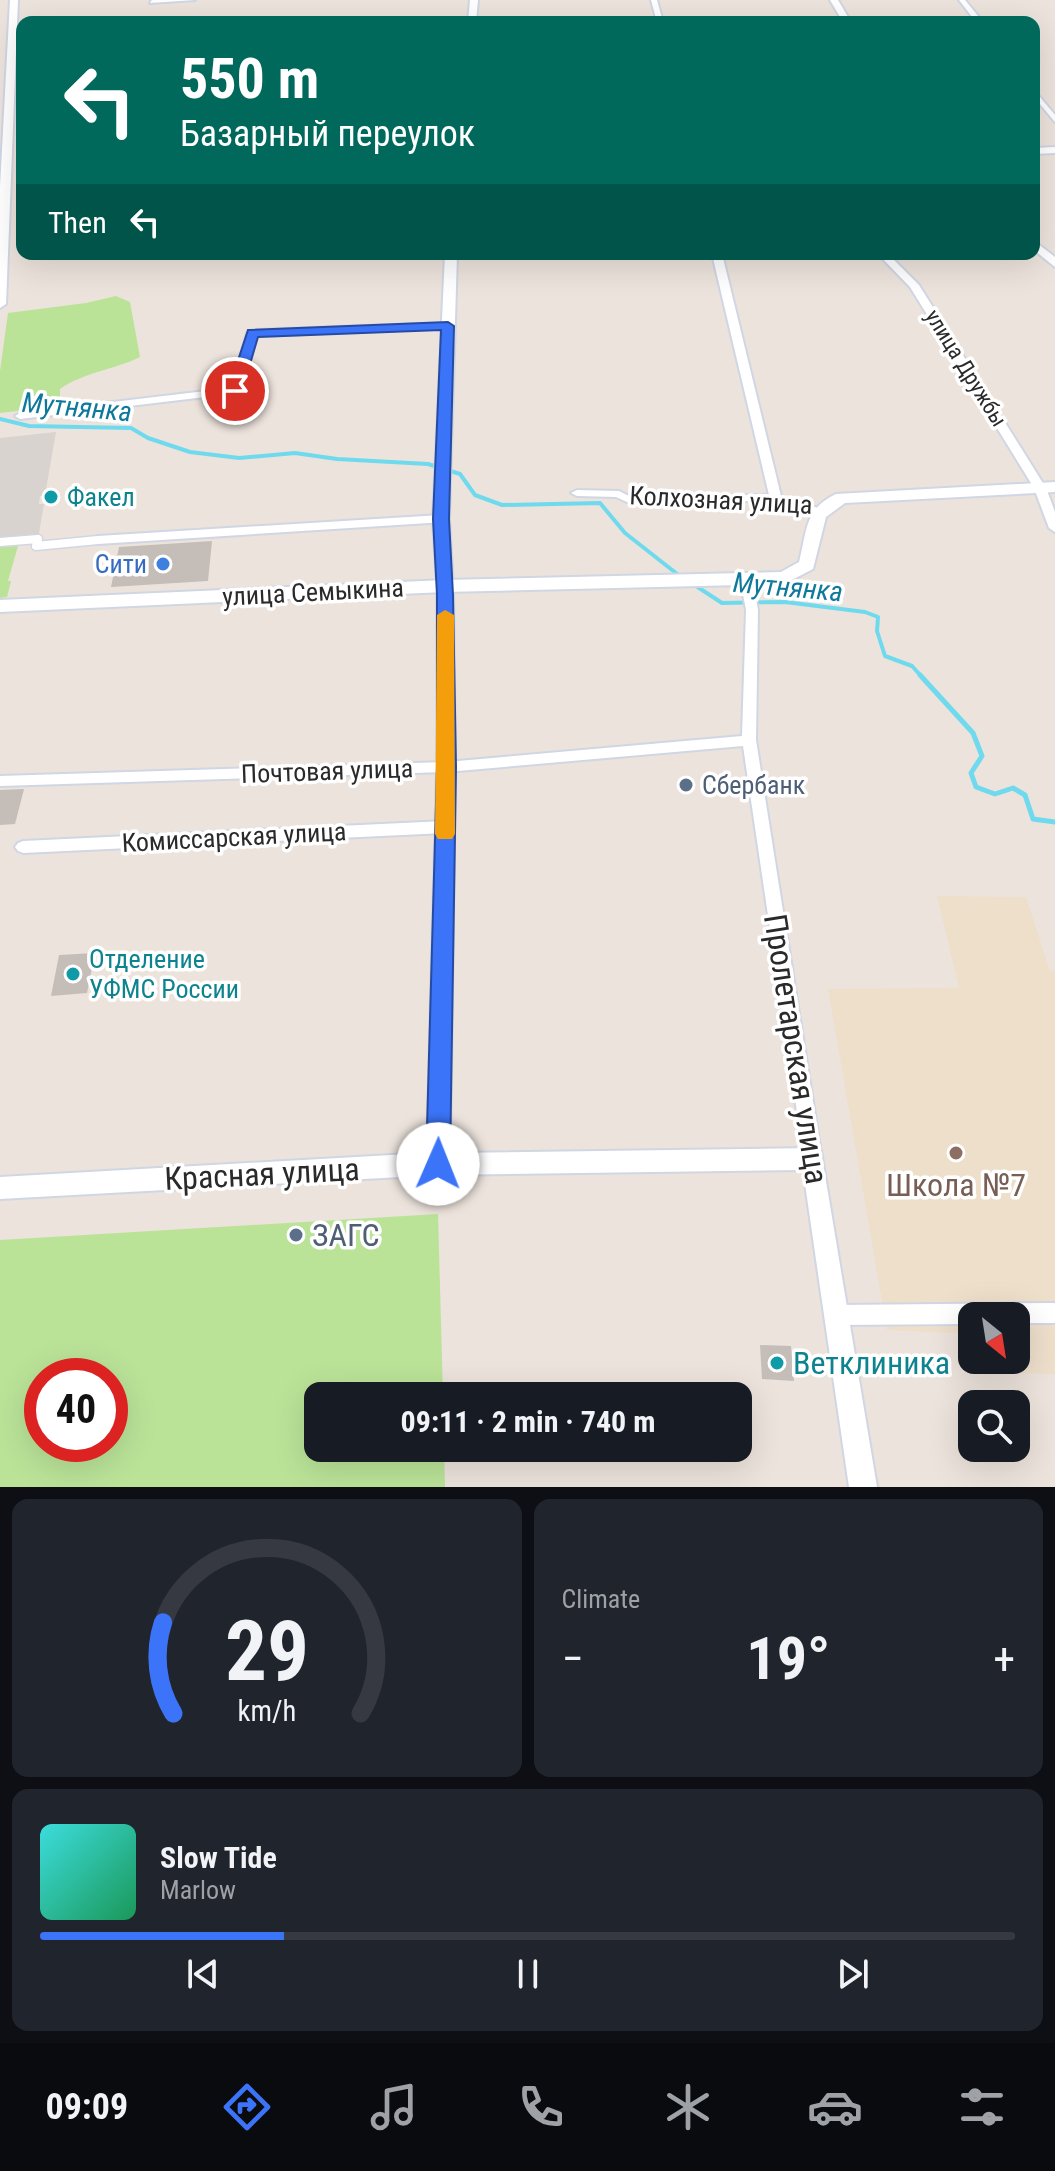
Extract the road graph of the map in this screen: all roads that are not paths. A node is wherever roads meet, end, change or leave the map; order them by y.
1 (14, 0) edge
2 (192, 0) edge
3 (962, 0) edge
4 (152, 2) dead end
5 (975, 16) edge
6 (1040, 100) edge
7 (1055, 120) edge
8 (5, 187) edge
9 (1040, 249) edge
10 (451, 260) edge
11 (718, 260) edge
12 (889, 260) edge
13 (1055, 263) edge
14 (0, 304) edge
15 (448, 326) junction
16 (20, 416) dead end
17 (1048, 487) edge
18 (577, 493) dead end
19 (776, 498) junction
20 (817, 512) junction
21 (441, 519) junction
22 (1055, 528) edge
23 (98, 540) joint
24 (0, 542) edge
25 (445, 586) junction
26 (750, 598) junction
27 (0, 606) edge
28 (749, 740) junction
29 (446, 767) junction
30 (0, 781) edge
31 (445, 827) junction
32 (23, 847) dead end
33 (813, 1159) junction
34 (438, 1164) junction
35 (0, 1188) edge
36 (1055, 1313) edge
37 (837, 1315) junction
38 (863, 1487) edge

1 - 8 street
2 - 4 street
3 - 5 street
6 - 7 street
8 - 14 street
9 - 13 street
10 - 15 street
11 - 19 street
12 - 17 street, улица Дружбы
15 - 16 street
15 - 21 street
17 - 20 main road, Колхозная улица
17 - 22 street, улица Дружбы
18 - 19 street, Колхозная улица
19 - 20 street, Колхозная улица
20 - 26 main road, улица Семыкина
21 - 23 street
21 - 25 street
23 - 24 street
25 - 26 main road, улица Семыкина
25 - 27 main road, улица Семыкина
25 - 29 street
26 - 28 street, Пролетарская улица
28 - 29 street, Почтовая улица
28 - 33 street, Пролетарская улица
29 - 30 street, Почтовая улица
29 - 31 street
31 - 32 street, Комиссарская улица
31 - 34 street
33 - 34 street, Красная улица
33 - 37 street, Пролетарская улица
34 - 35 street, Красная улица
36 - 37 street
37 - 38 street, Пролетарская улица

